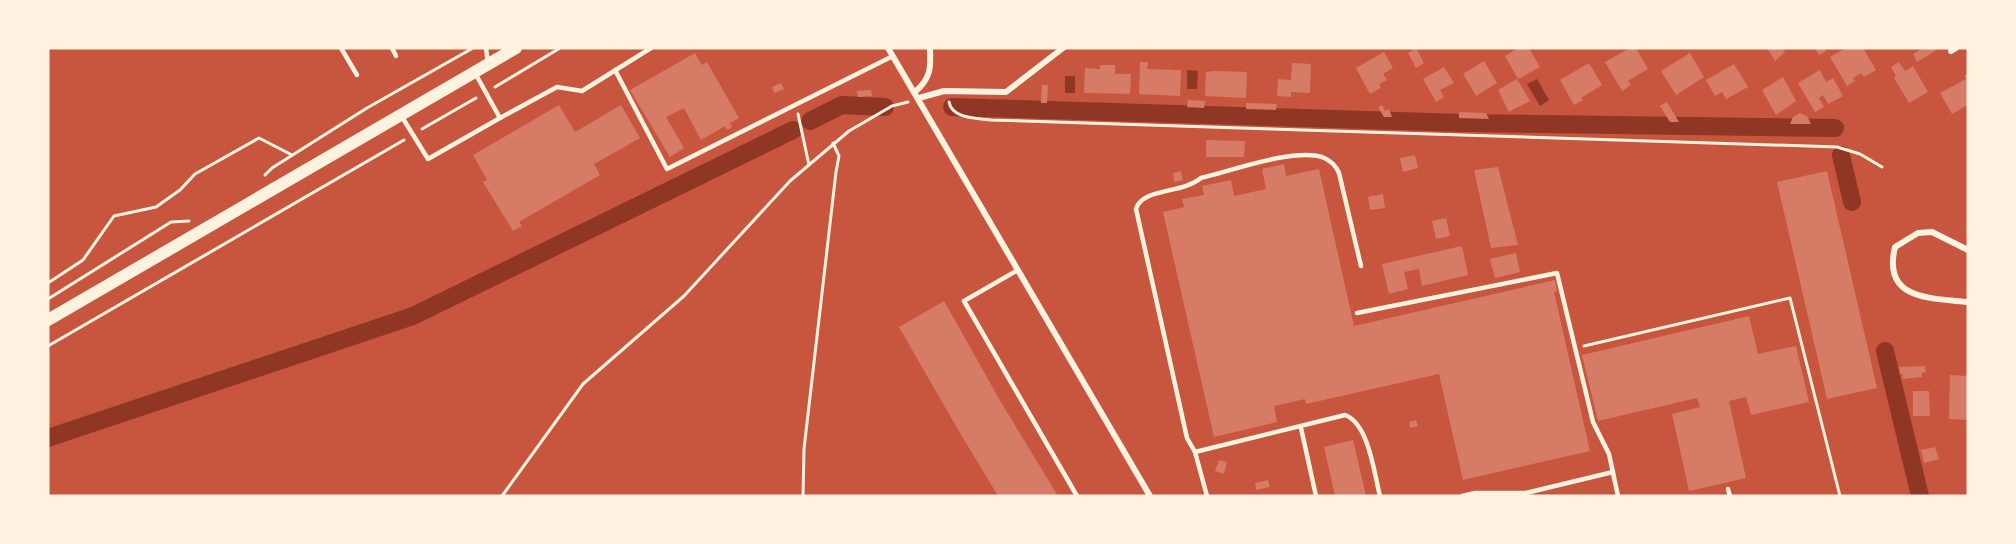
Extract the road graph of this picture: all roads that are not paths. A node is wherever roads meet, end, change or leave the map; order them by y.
1 (340, 48) edge
2 (392, 48) edge
3 (486, 48) edge
4 (516, 48) edge
5 (651, 48) edge
6 (888, 48) edge
7 (930, 48) edge
8 (1062, 48) edge
9 (396, 56) dead end
10 (893, 56) junction
11 (488, 65) junction
12 (615, 70) junction
13 (475, 73) junction
14 (357, 75) dead end
15 (917, 95) junction
16 (401, 116) junction
17 (500, 118) junction
18 (1968, 250) edge
19 (1361, 266) dead end
20 (1018, 270) junction
21 (1968, 302) edge
22 (1358, 313) dead end
23 (48, 320) edge
24 (1300, 428) junction
25 (1195, 452) junction
26 (1613, 472) junction
27 (1728, 489) dead end
28 (1524, 494) edge
29 (1077, 496) edge
30 (1150, 496) edge
31 (1208, 496) edge
32 (1316, 496) edge
33 (1380, 496) edge
34 (1462, 496) edge
35 (1618, 496) edge
36 (1730, 496) edge

1 - 14 lane
2 - 9 lane
3 - 11 lane
4 - 11 main road
5 - 12 lane
6 - 10 street
7 - 15 street
8 - 15 street
10 - 12 lane
10 - 15 street
11 - 13 main road
12 - 17 lane
13 - 16 main road
13 - 17 lane
15 - 20 street
16 - 17 lane
16 - 23 main road
18 - 21 street
19 - 25 lane
20 - 29 lane
20 - 30 street
22 - 26 lane
24 - 25 lane
24 - 32 lane
24 - 33 lane
25 - 31 lane
26 - 28 lane
26 - 35 lane
27 - 36 lane
28 - 34 lane

